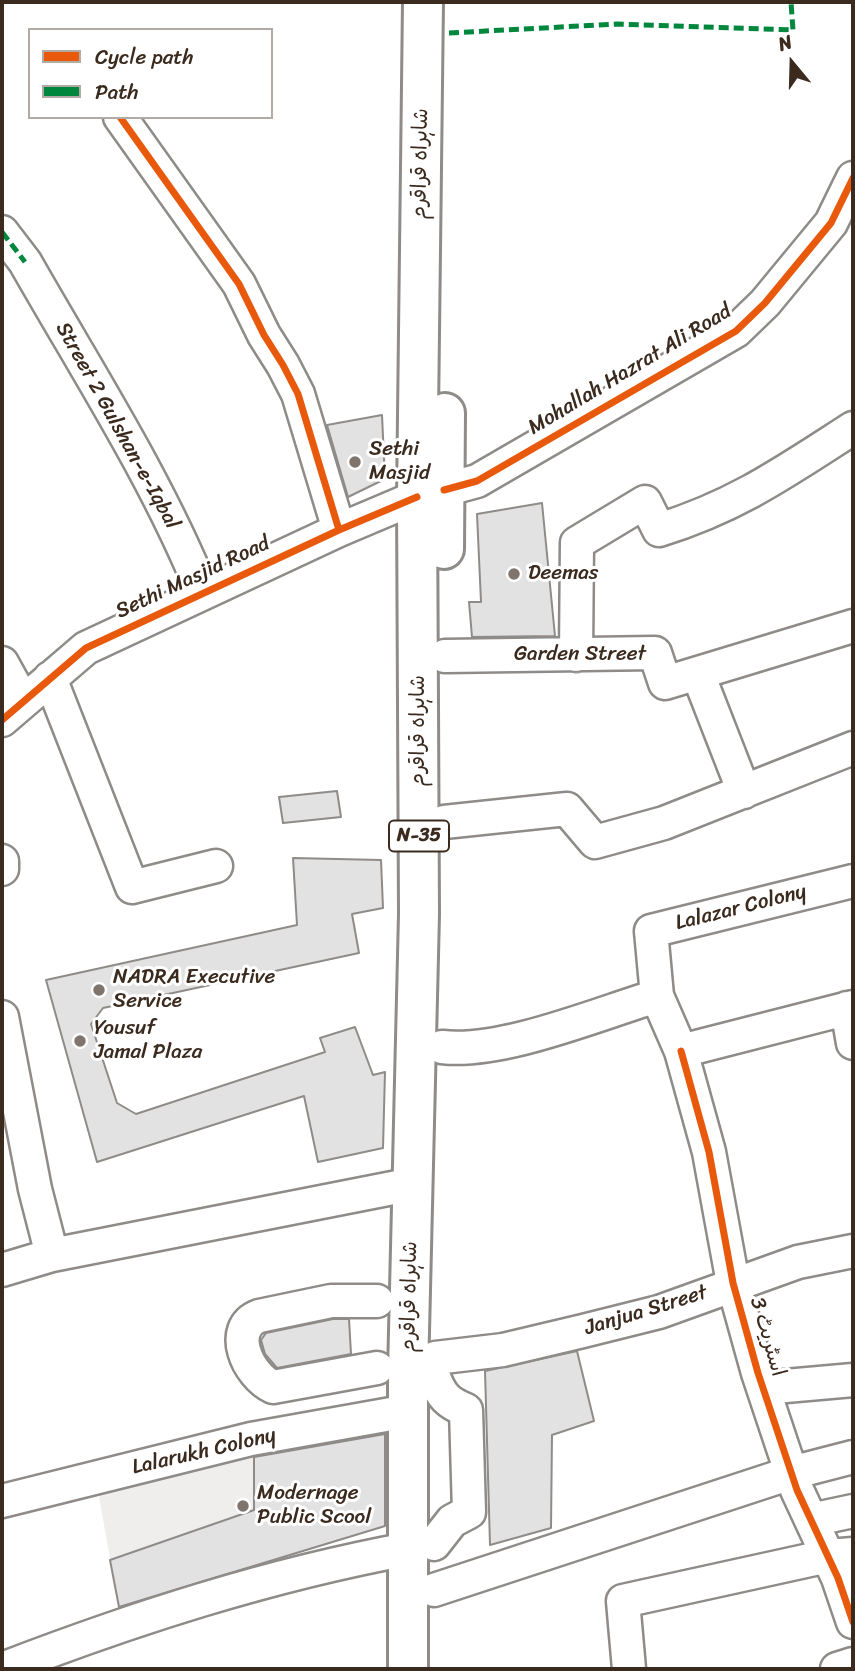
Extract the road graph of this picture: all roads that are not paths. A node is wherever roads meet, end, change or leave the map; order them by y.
1 (423, 2) edge
2 (449, 2) edge
3 (121, 119) edge
4 (849, 198) edge
5 (2, 232) edge
6 (853, 428) edge
7 (431, 493) junction
8 (339, 530) junction
9 (202, 593) junction
10 (853, 626) edge
11 (576, 655) junction
12 (445, 656) junction
13 (2, 663) edge
14 (698, 674) junction
15 (50, 678) junction
16 (12, 711) edge
17 (853, 748) edge
18 (419, 751) junction
19 (744, 792) junction
20 (444, 822) junction
21 (2, 861) edge
22 (216, 866) dead end
23 (2, 869) edge
24 (853, 881) edge
25 (431, 933) junction
26 (657, 996) junction
27 (850, 1008) edge
28 (2, 1017) edge
29 (853, 1043) edge
30 (442, 1047) junction
31 (681, 1051) junction
32 (414, 1138) junction
33 (413, 1184) junction
34 (853, 1251) edge
35 (52, 1255) junction
36 (2, 1270) edge
37 (733, 1283) junction
38 (377, 1301) dead end
39 (434, 1367) junction
40 (377, 1368) dead end
41 (853, 1380) edge
42 (763, 1388) junction
43 (408, 1411) junction
44 (853, 1457) edge
45 (791, 1473) junction
46 (2, 1500) edge
47 (853, 1511) edge
48 (811, 1520) junction
49 (421, 1547) junction
50 (841, 1555) edge
51 (434, 1590) junction
52 (853, 1622) edge
53 (853, 1664) edge
54 (2, 1669) edge
55 (408, 1669) edge
56 (434, 1669) edge
57 (629, 1669) edge
58 (838, 1669) edge

1 - 7 highway, شاہراہ قراقرم / N-35
2 - 7 highway, شاہراہ قراقرم / N-35
3 - 8 street
4 - 7 street, Mohallah Hazrat Ali Road
5 - 9 street, Street 2 Gulshan-e-Iqbal
6 - 11 street
7 - 8 street, Sethi Masjid Road
7 - 12 highway, شاہراہ قراقرم / N-35
7 - 18 highway, شاہراہ قراقرم / N-35
8 - 9 street, Sethi Masjid Road
9 - 15 street, Sethi Masjid Road
10 - 14 street, Garden Street
11 - 12 street, Garden Street
11 - 14 street, Garden Street
12 - 20 highway, شاہراہ قراقرم / N-35
13 - 16 street
14 - 19 street
15 - 16 street, Sethi Masjid Road
15 - 22 street
17 - 19 street
18 - 25 highway, شاہراہ قراقرم / N-35
18 - 32 highway
19 - 20 street
20 - 25 highway, شاہراہ قراقرم / N-35
21 - 23 street
24 - 26 street, Lalazar Colony
25 - 30 highway, شاہراہ قراقرم / N-35
25 - 32 highway, شاہراہ قراقرم / N-35
26 - 30 street
26 - 31 street, Lalazar Colony
27 - 29 street
27 - 31 street
28 - 35 street
30 - 39 highway, شاہراہ قراقرم / N-35
31 - 37 street, اسٹریٹ 3
32 - 33 highway, شاہراہ قراقرم / N-35
33 - 35 street
33 - 43 highway, شاہراہ قراقرم / N-35
34 - 37 street, Janjua Street
35 - 36 street
37 - 39 street, Janjua Street
37 - 42 street, اسٹریٹ 3
38 - 40 street
39 - 49 highway, شاہراہ قراقرم / N-35
41 - 42 street
42 - 45 street, اسٹریٹ 3
43 - 46 street, Lalarukh Colony
43 - 49 highway, شاہراہ قراقرم / N-35
44 - 45 street
45 - 48 street, اسٹریٹ 3
45 - 51 street
47 - 48 street
48 - 50 street, اسٹریٹ 3
49 - 51 highway, شاہراہ قراقرم / N-35
49 - 54 street
49 - 55 highway, شاہراہ قراقرم / N-35
50 - 52 street, اسٹریٹ 3
50 - 57 street
51 - 56 highway, شاہراہ قراقرم / N-35
53 - 58 street

